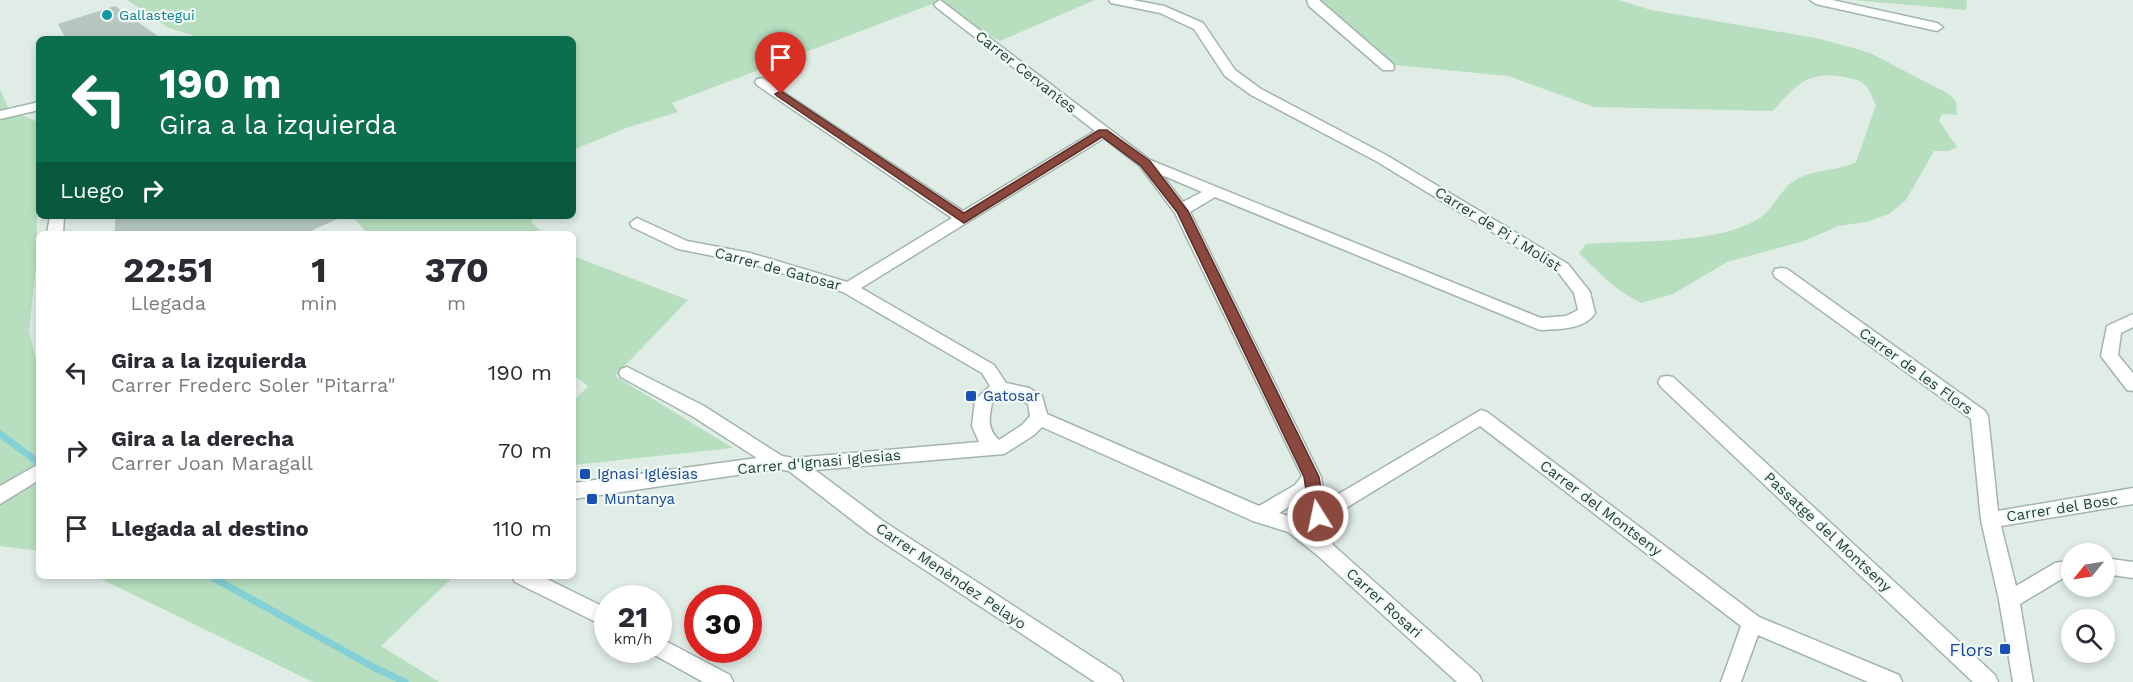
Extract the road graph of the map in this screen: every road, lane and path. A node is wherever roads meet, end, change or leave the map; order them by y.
1 (1115, 0) edge
2 (1313, 0) edge
3 (1816, 0) edge
4 (940, 4) dead end
5 (1937, 27) dead end
6 (1388, 67) dead end
7 (762, 82) dead end
8 (36, 107) edge
9 (0, 115) edge
10 (1103, 132) junction
11 (1145, 163) junction
12 (1214, 191) junction
13 (1182, 211) junction
14 (964, 219) junction
15 (637, 223) dead end
16 (1781, 273) dead end
17 (849, 288) junction
18 (2133, 320) edge
19 (627, 373) dead end
20 (1667, 382) dead end
21 (2133, 385) edge
22 (1000, 388) junction
23 (1039, 418) junction
24 (994, 447) junction
25 (786, 463) junction
26 (36, 473) edge
27 (1311, 477) junction
28 (576, 491) edge
29 (0, 496) edge
30 (2133, 496) edge
31 (1260, 516) junction
32 (1318, 516) junction
33 (1990, 520) junction
34 (1324, 549) junction
35 (2115, 568) edge
36 (2061, 570) edge
37 (2133, 570) edge
38 (528, 579) edge
39 (2009, 600) junction
40 (594, 612) edge
41 (1752, 623) junction
42 (672, 654) edge
43 (723, 682) edge
44 (1113, 682) edge
45 (1472, 682) edge
46 (1731, 682) edge
47 (1892, 682) edge
48 (1988, 682) edge
49 (2023, 682) edge

1 - 12 street, Carrer de Pi i Molist
2 - 6 street
3 - 5 street
4 - 10 street, Carrer Cervantes
7 - 14 street
8 - 9 street
10 - 11 street, Carrer Cervantes
10 - 14 street
11 - 12 street, Carrer de Pi i Molist
11 - 13 street, Carrer Cervantes
12 - 13 street
13 - 27 street, Carrer Cervantes
14 - 17 street
15 - 17 street, Carrer de Gatosar
16 - 33 street, Carrer de les Flors
17 - 22 street, Carrer de Gatosar
18 - 21 street
19 - 25 street, Carrer Menèndez Pelayo
20 - 48 street, Passatge del Montseny
22 - 23 street
22 - 24 street
23 - 24 street
23 - 31 street
24 - 25 street, Carrer d'Ignasi Iglesias
25 - 28 street, Carrer d'Ignasi Iglesias
25 - 44 street, Carrer Menèndez Pelayo
26 - 29 street
27 - 31 street
27 - 32 street, Carrer Cervantes
30 - 33 street, Carrer del Bosc
31 - 34 street, Carrer Rosari
32 - 34 street, Carrer Cervantes
32 - 41 street, Carrer del Montseny
33 - 39 street, Carrer de les Flors
34 - 45 street, Carrer Rosari
35 - 37 street
36 - 39 street
38 - 40 street
39 - 49 street, Carrer de les Flors
41 - 46 street
41 - 47 street, Carrer del Montseny
42 - 43 street

